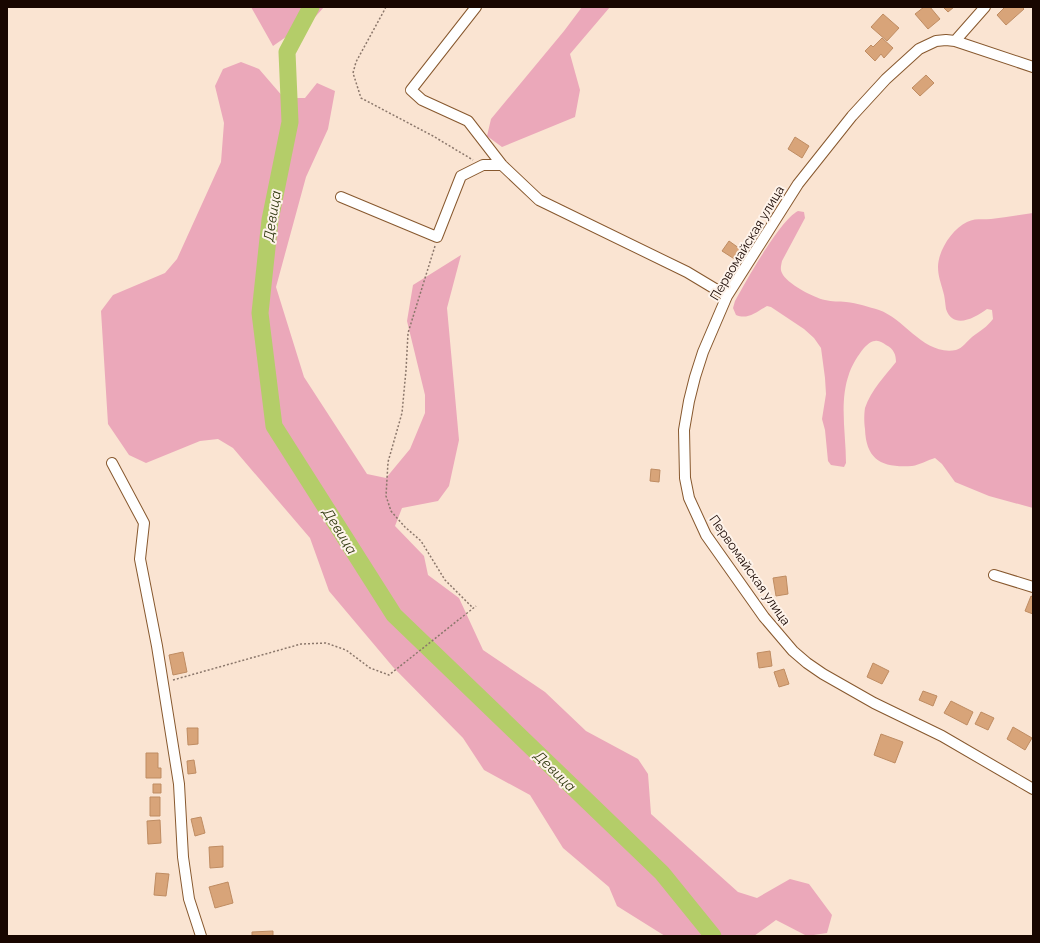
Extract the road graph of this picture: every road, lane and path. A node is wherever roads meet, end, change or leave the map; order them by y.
1 (386, 7) edge
2 (476, 7) edge
3 (986, 7) edge
4 (955, 41) junction
5 (1033, 67) edge
6 (502, 165) junction
7 (483, 166) junction
8 (341, 197) dead end
9 (437, 237) junction
10 (727, 296) junction
11 (112, 463) dead end
12 (994, 575) dead end
13 (1033, 587) edge
14 (476, 606) dead end
15 (473, 608) junction
16 (163, 683) junction
17 (1033, 789) edge
18 (201, 936) edge

1 - 7 path
2 - 6 street
3 - 4 street
4 - 5 street, Первомайская улица
4 - 10 street, Первомайская улица
6 - 7 street
6 - 10 street
7 - 9 street
8 - 9 street
9 - 15 path
10 - 17 street, Первомайская улица
11 - 16 street
12 - 13 street
14 - 15 path
15 - 16 path
16 - 18 street

